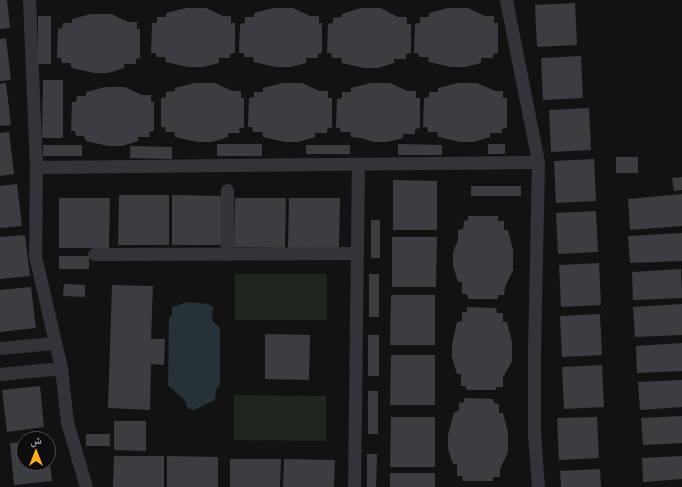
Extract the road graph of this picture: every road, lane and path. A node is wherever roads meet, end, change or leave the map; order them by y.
1 (29, 0) edge
2 (506, 0) edge
3 (538, 162) junction
4 (358, 166) junction
5 (36, 167) junction
6 (227, 190) dead end
7 (94, 254) dead end
8 (227, 254) junction
9 (357, 254) junction
10 (54, 343) junction
11 (0, 348) edge
12 (61, 368) junction
13 (0, 374) edge
14 (86, 487) edge
15 (354, 487) edge
16 (538, 487) edge

1 - 5 street
2 - 3 street
3 - 4 street
3 - 16 street
4 - 5 street
4 - 9 street
5 - 10 street
6 - 8 street
7 - 8 street
8 - 9 street
9 - 15 street
10 - 11 street
10 - 12 street
12 - 13 street
12 - 14 street

